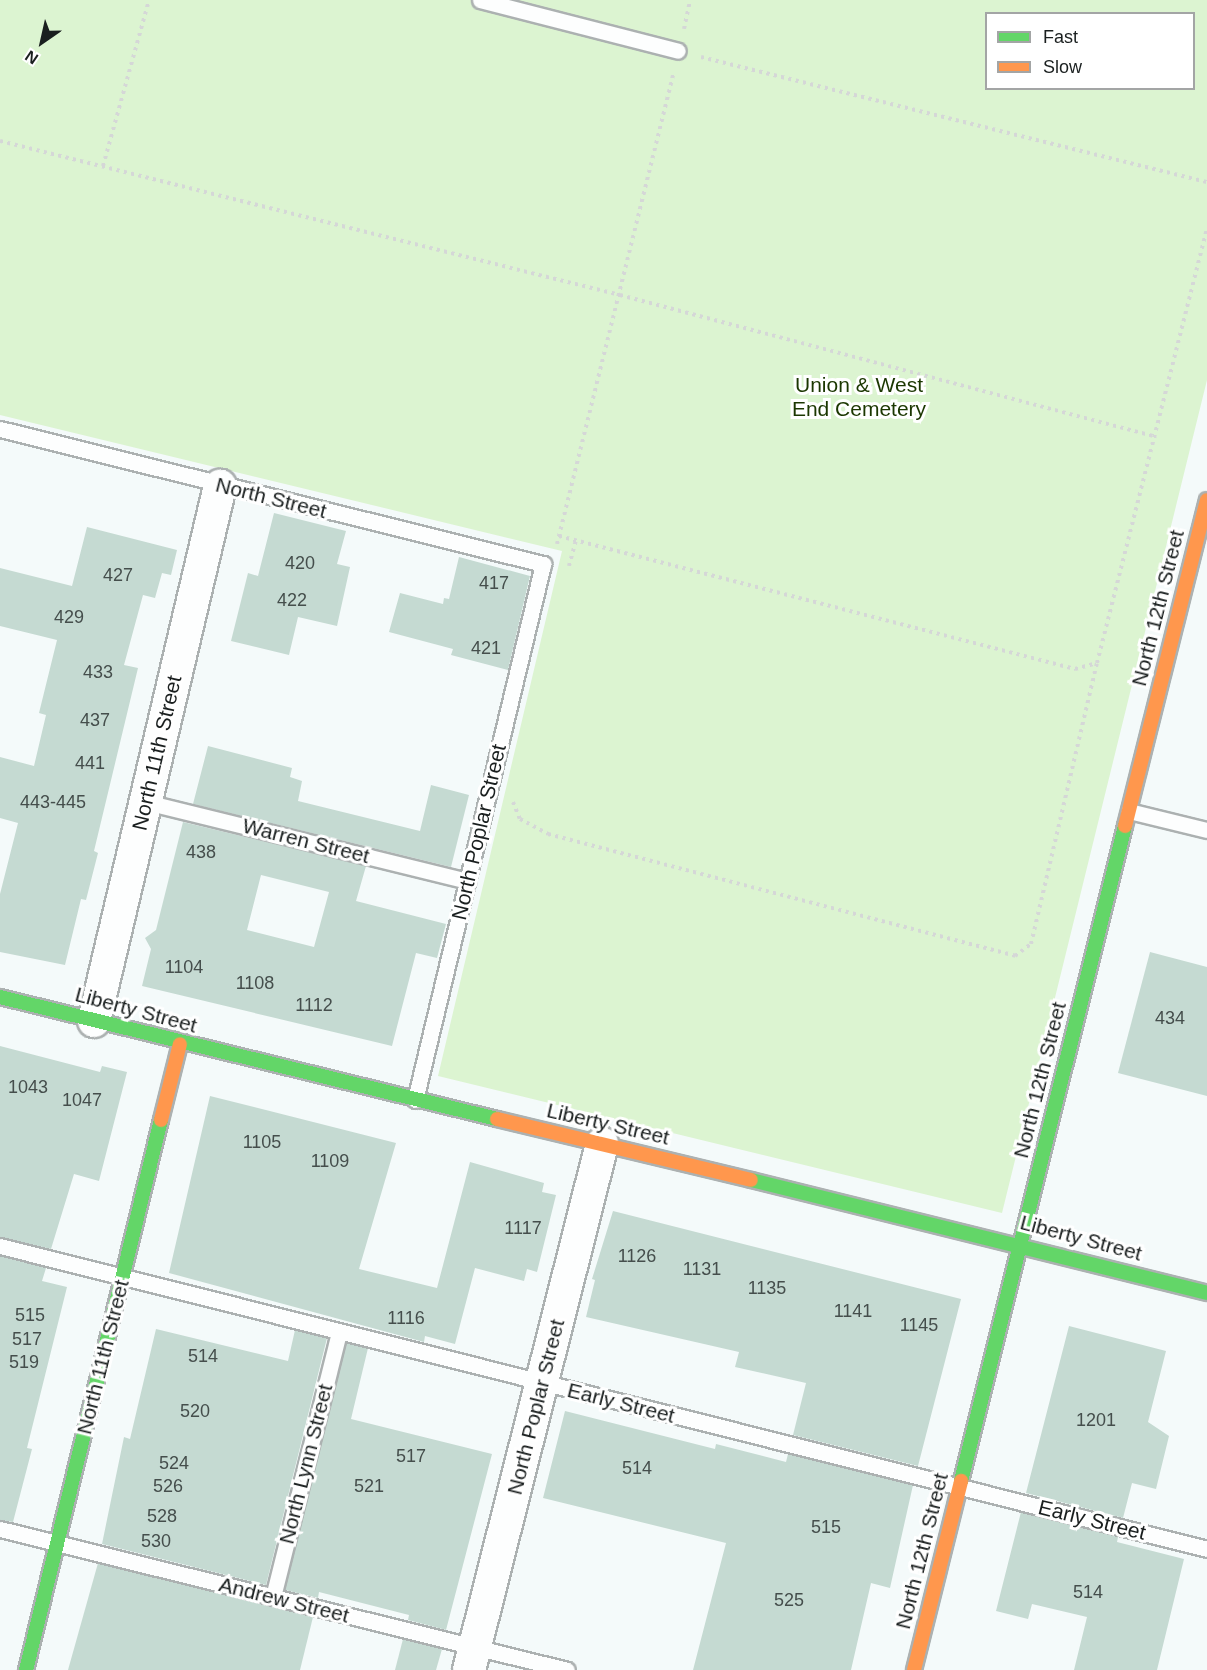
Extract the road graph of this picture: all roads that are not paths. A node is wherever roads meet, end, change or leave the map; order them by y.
1 (480, 0) edge
2 (678, 51) road end
3 (0, 429) edge
4 (220, 486) junction
5 (1207, 500) edge
6 (543, 564) joint
7 (146, 802) junction
8 (1130, 811) junction
9 (1207, 830) edge
10 (467, 881) junction
11 (0, 997) edge
12 (94, 1020) junction
13 (180, 1044) junction
14 (415, 1100) junction
15 (602, 1144) junction
16 (1021, 1244) junction
17 (0, 1246) edge
18 (123, 1278) junction
19 (1207, 1293) edge
20 (339, 1332) junction
21 (542, 1383) junction
22 (960, 1487) junction
23 (0, 1529) edge
24 (57, 1544) junction
25 (1207, 1549) edge
26 (273, 1597) junction
27 (472, 1658) edge
28 (26, 1670) edge
29 (567, 1670) edge
30 (914, 1670) edge

1 - 2 lane
3 - 4 lane, North Street
4 - 6 lane, North Street
4 - 7 street, North 11th Street
5 - 8 street, North 12th Street
6 - 10 lane, North Poplar Street
7 - 10 lane, Warren Street
7 - 12 street, North 11th Street
8 - 9 lane
8 - 16 street, North 12th Street
10 - 14 lane, North Poplar Street
11 - 12 street, Liberty Street
12 - 13 street, Liberty Street
13 - 14 street, Liberty Street
13 - 18 street, North 11th Street
14 - 15 street, Liberty Street
15 - 16 street, Liberty Street
15 - 21 street, North Poplar Street
16 - 19 street, Liberty Street
16 - 22 street, North 12th Street
17 - 18 lane, Early Street
18 - 20 lane, Early Street
18 - 24 street, North 11th Street
20 - 21 lane, Early Street
20 - 26 lane, North Lynn Street
21 - 22 lane, Early Street
21 - 27 street, North Poplar Street
22 - 25 lane, Early Street
22 - 30 street, North 12th Street
23 - 24 lane, Andrew Street
24 - 26 lane, Andrew Street
24 - 28 street, North 11th Street
26 - 27 lane, Andrew Street
27 - 29 lane, Andrew Street

